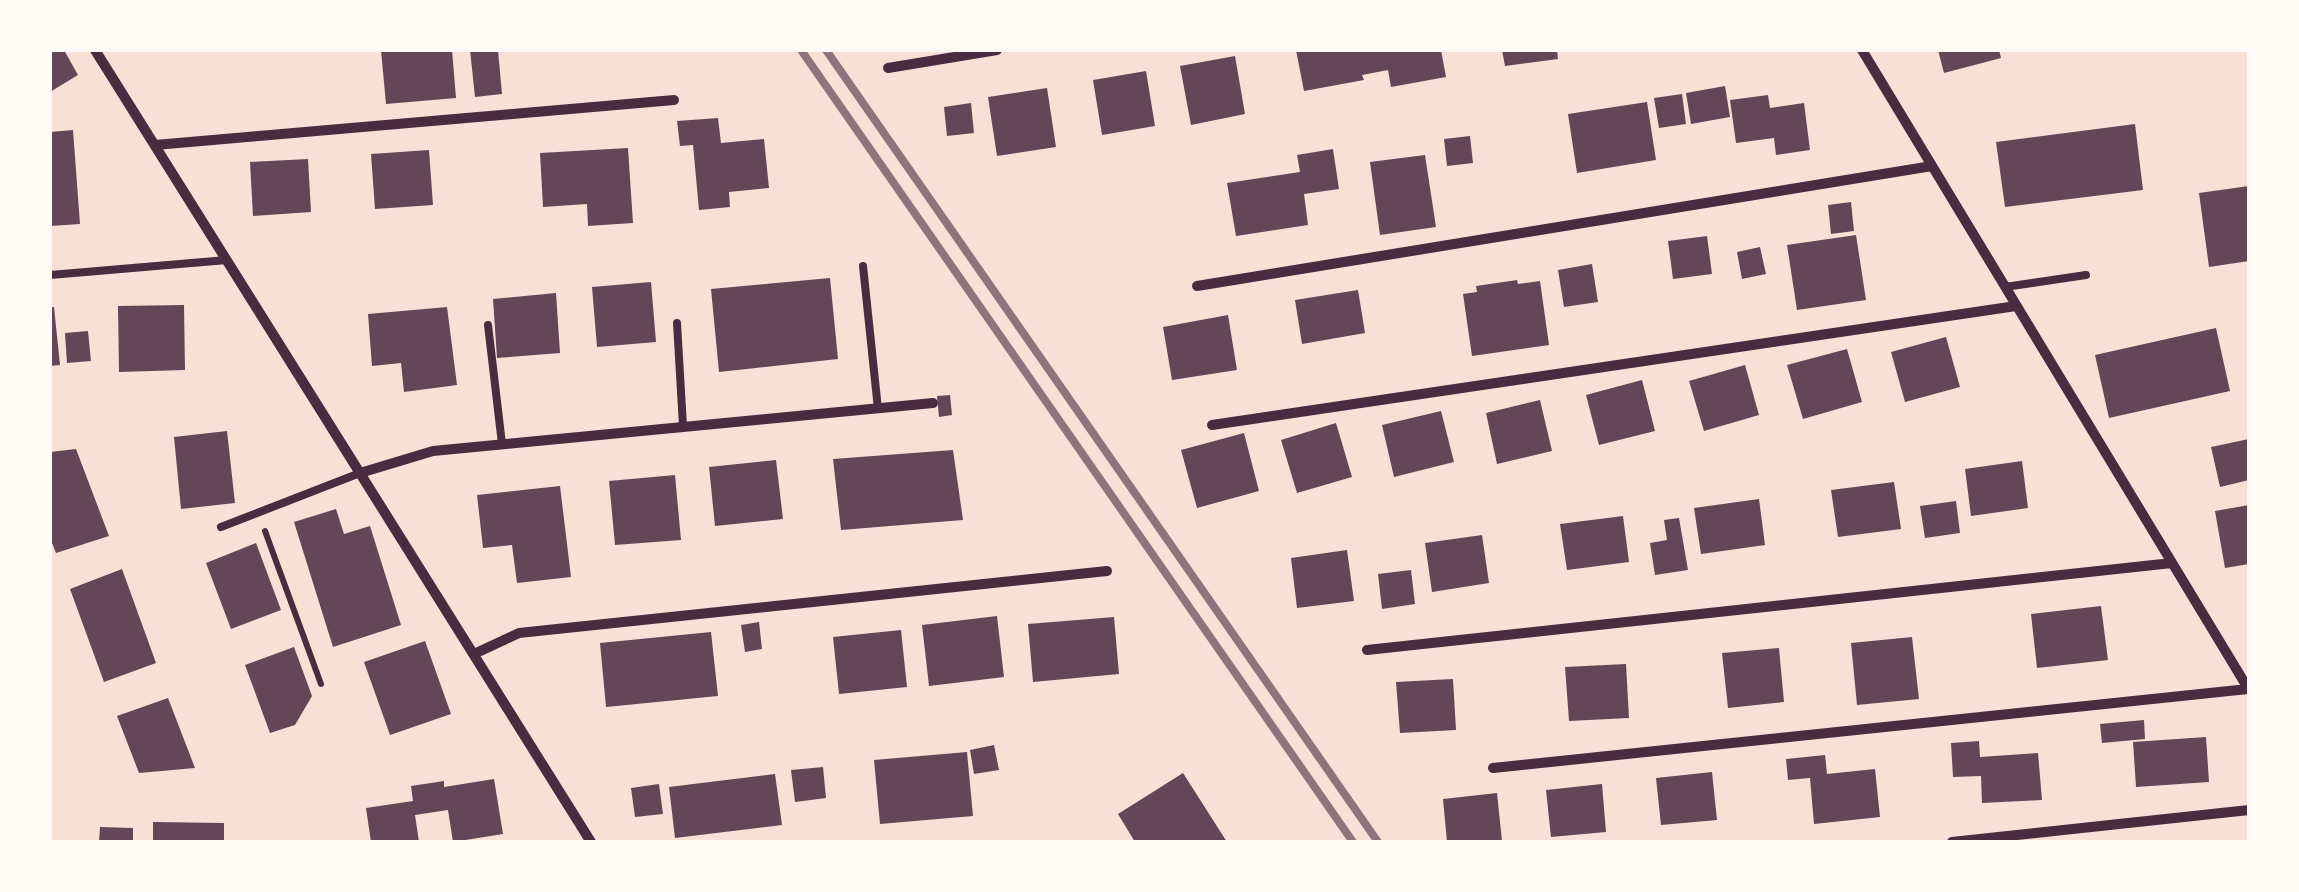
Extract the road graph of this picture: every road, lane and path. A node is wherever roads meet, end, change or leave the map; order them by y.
1 (95, 50) edge
2 (997, 50) edge
3 (1862, 50) edge
4 (888, 68) dead end
5 (674, 100) dead end
6 (154, 145) junction
7 (1932, 166) junction
8 (227, 260) junction
9 (863, 266) dead end
10 (2086, 275) dead end
11 (50, 276) edge
12 (1197, 286) dead end
13 (2005, 287) junction
14 (2016, 306) junction
15 (677, 323) dead end
16 (488, 325) dead end
17 (933, 403) dead end
18 (878, 408) junction
19 (1212, 425) dead end
20 (683, 426) junction
21 (502, 444) junction
22 (360, 473) junction
23 (263, 525) dead end
24 (221, 527) dead end
25 (2172, 563) junction
26 (1107, 571) dead end
27 (1367, 650) dead end
28 (474, 654) junction
29 (321, 684) dead end
30 (2249, 689) edge
31 (1492, 768) dead end
32 (2249, 810) edge
33 (591, 842) edge
34 (1952, 842) edge

1 - 6 street
2 - 4 street
3 - 7 street
5 - 6 street
6 - 8 street
7 - 12 street
7 - 13 street
8 - 11 lane
8 - 22 street
9 - 18 lane
10 - 13 lane
13 - 14 street
14 - 19 street
14 - 25 street
15 - 20 lane
16 - 21 lane
17 - 18 street
18 - 20 street
20 - 21 street
21 - 22 street
22 - 24 lane
22 - 28 street
23 - 29 path
25 - 27 street
25 - 30 street
26 - 28 street
28 - 33 street
30 - 31 street
32 - 34 street

